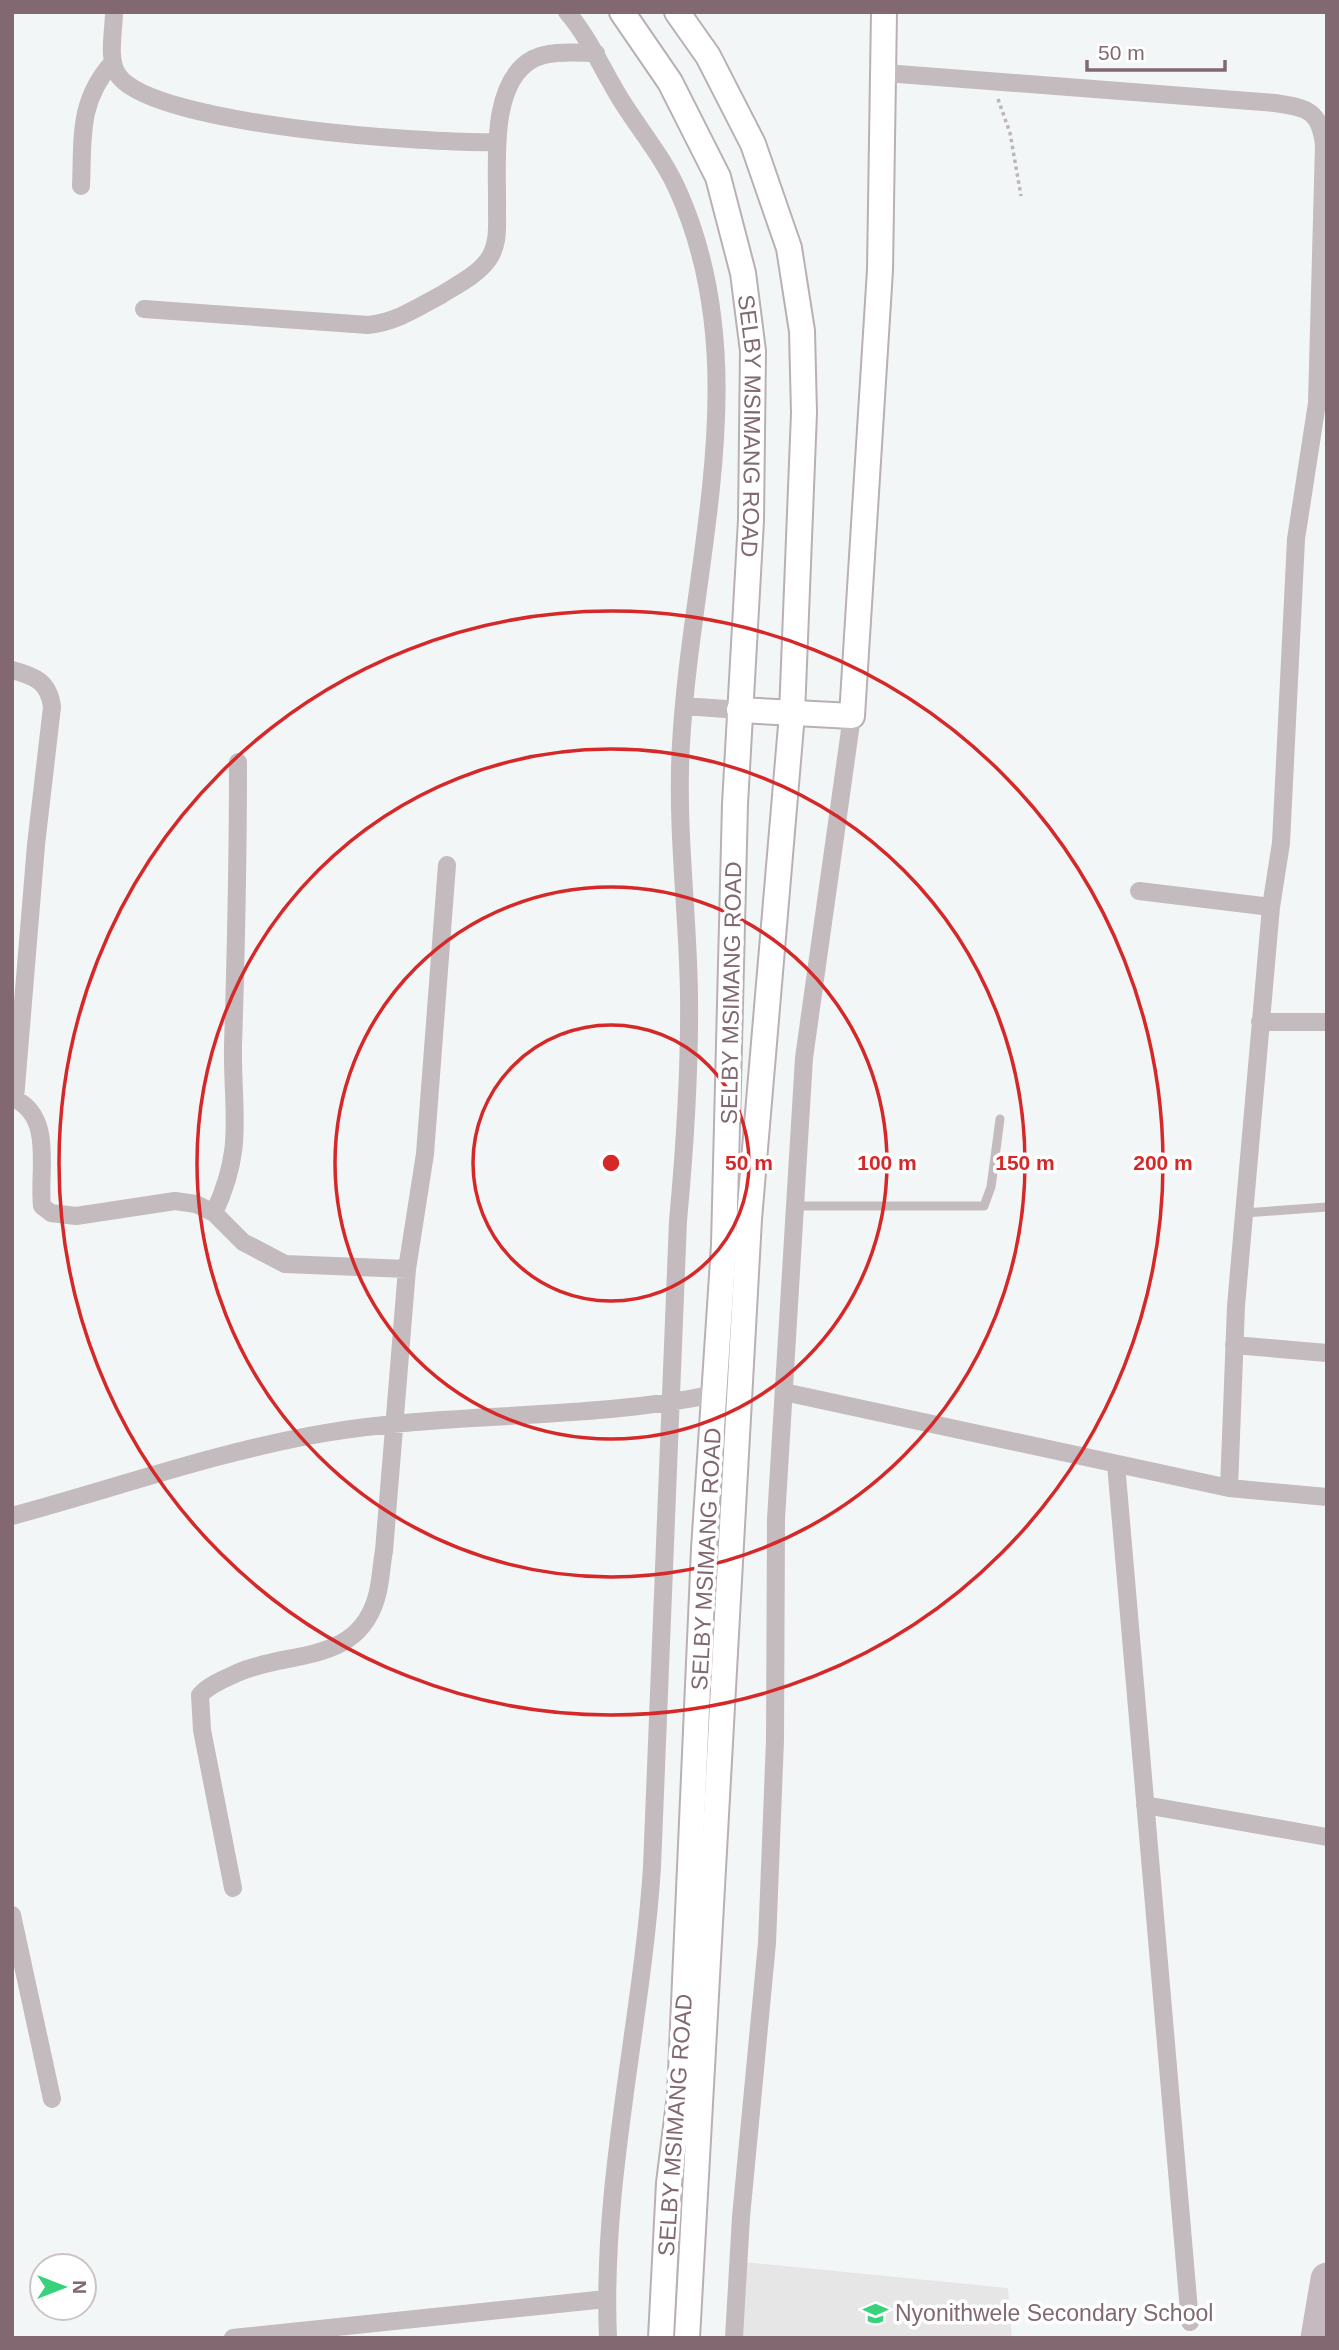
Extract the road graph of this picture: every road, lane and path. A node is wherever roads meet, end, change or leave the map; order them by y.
1 (114, 12) edge
2 (567, 12) edge
3 (622, 12) edge
4 (677, 12) edge
5 (884, 12) edge
6 (596, 53) junction
7 (113, 62) junction
8 (885, 73) junction
9 (990, 81) junction
10 (497, 142) junction
11 (81, 187) dead end
12 (1021, 196) dead end
13 (144, 309) dead end
14 (12, 670) edge
15 (684, 706) junction
16 (739, 710) junction
17 (792, 714) junction
18 (852, 716) junction
19 (238, 762) dead end
20 (447, 865) dead end
21 (1139, 891) dead end
22 (1271, 907) junction
23 (1260, 1022) junction
24 (1327, 1022) edge
25 (13, 1100) edge
26 (1000, 1119) dead end
27 (795, 1206) junction
28 (1327, 1207) edge
29 (214, 1213) junction
30 (1244, 1213) junction
31 (407, 1269) junction
32 (1234, 1345) junction
33 (1327, 1353) edge
34 (784, 1392) junction
35 (715, 1394) junction
36 (673, 1403) junction
37 (396, 1424) junction
38 (1116, 1464) junction
39 (1228, 1488) junction
40 (1327, 1497) edge
41 (12, 1516) edge
42 (1145, 1805) junction
43 (1327, 1837) edge
44 (233, 1888) dead end
45 (12, 1914) edge
46 (52, 2099) dead end
47 (606, 2300) junction
48 (1190, 2322) dead end
49 (233, 2338) edge
50 (608, 2338) edge
51 (661, 2338) edge
52 (687, 2338) edge
53 (734, 2338) edge

1 - 7 street
2 - 6 street
3 - 16 main road, SELBY MSIMANG ROAD
4 - 17 main road, SELBY MSIMANG ROAD
5 - 8 main road
6 - 10 street
6 - 15 street
7 - 10 street
7 - 11 street
8 - 9 street
8 - 18 main road
9 - 12 path
9 - 22 street
10 - 13 street
14 - 25 street
15 - 16 street
15 - 36 street
16 - 17 main road
16 - 35 main road, SELBY MSIMANG ROAD
17 - 18 main road
17 - 52 main road, SELBY MSIMANG ROAD
18 - 27 street
19 - 29 street
20 - 31 street
21 - 22 street
22 - 23 street
23 - 24 street
23 - 30 street
25 - 29 street
26 - 27 lane
27 - 34 street
28 - 30 lane
29 - 31 street
30 - 32 street
31 - 37 street
32 - 33 street
32 - 39 street
34 - 38 street
34 - 53 street
35 - 36 street
35 - 51 main road, SELBY MSIMANG ROAD
36 - 37 street
36 - 47 street
37 - 41 street
37 - 44 street
38 - 39 street
38 - 42 street
39 - 40 street
42 - 43 street
42 - 48 street
45 - 46 street
47 - 49 street
47 - 50 street

